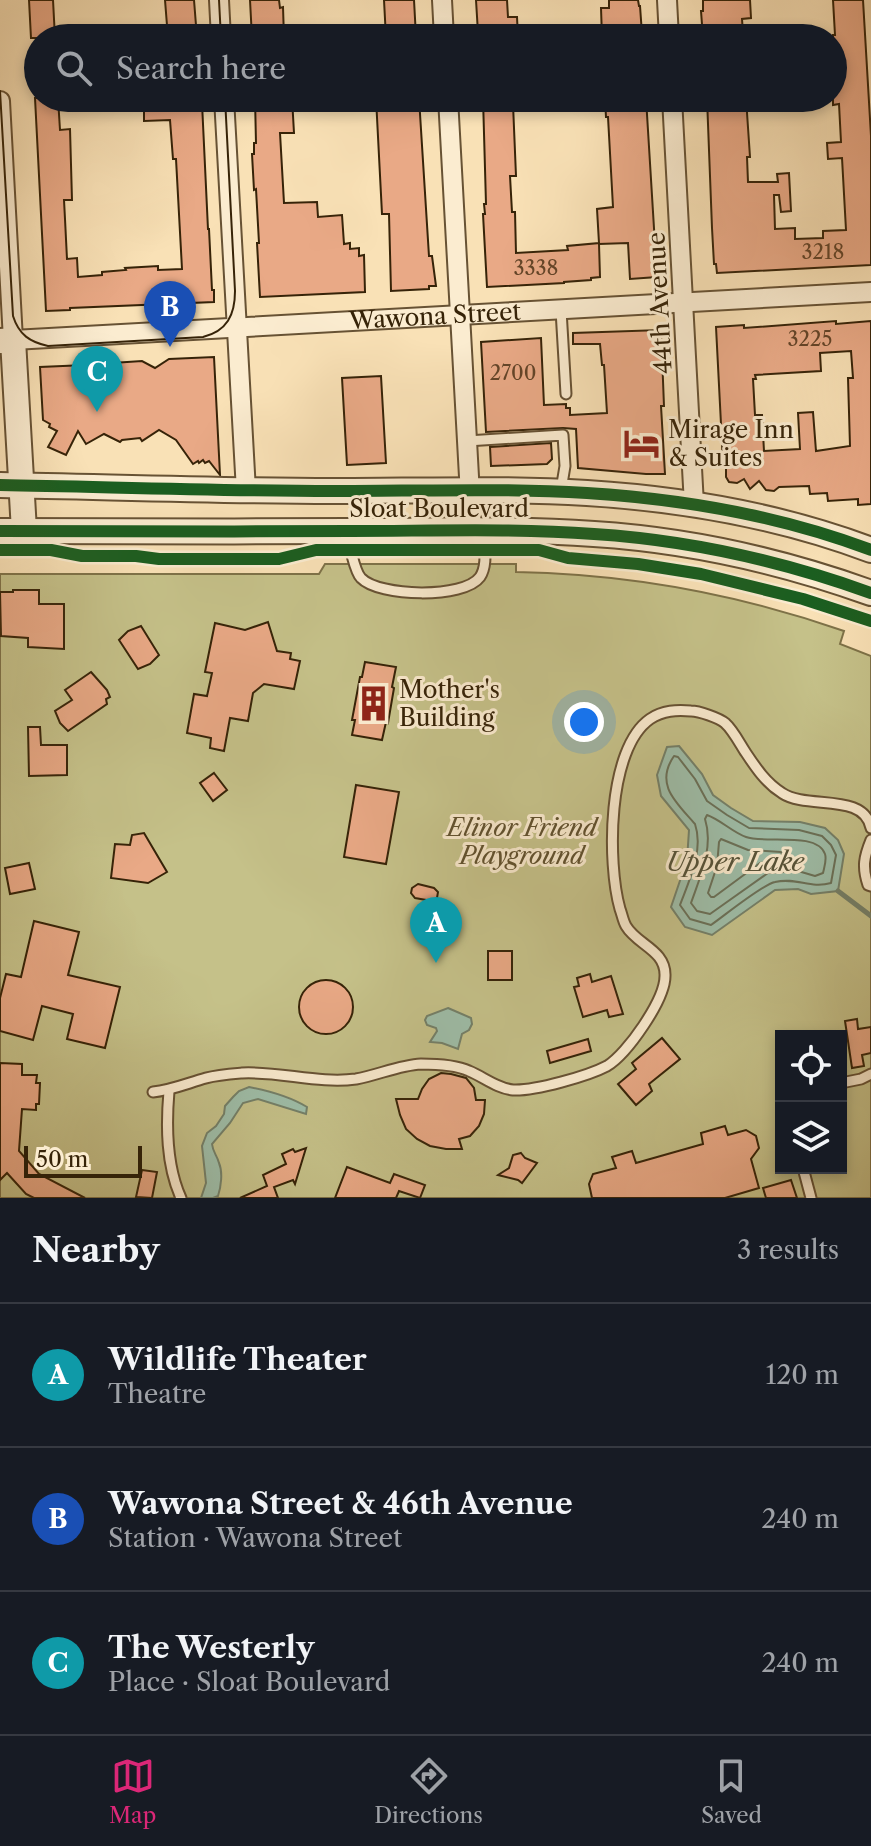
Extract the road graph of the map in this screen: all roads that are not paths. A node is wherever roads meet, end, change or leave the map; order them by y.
1 (219, 0) edge
2 (442, 0) edge
3 (667, 0) edge
4 (220, 24) edge
5 (443, 24) edge
6 (668, 24) edge
7 (0, 101) edge
8 (225, 112) edge
9 (449, 112) edge
10 (673, 112) edge
11 (871, 292) edge
12 (683, 303) junction
13 (561, 310) junction
14 (460, 315) junction
15 (237, 328) junction
16 (7, 341) edge
17 (566, 394) dead end
18 (467, 441) junction
19 (11, 485) edge
20 (246, 491) junction
21 (469, 491) junction
22 (561, 492) junction
23 (694, 505) junction
24 (12, 531) edge
25 (347, 531) junction
26 (478, 531) junction
27 (871, 550) edge
28 (871, 593) edge
29 (871, 828) edge
30 (871, 840) edge
31 (871, 886) edge
32 (871, 1074) edge
33 (847, 1082) edge
34 (169, 1091) junction
35 (153, 1092) dead end
36 (805, 1174) edge
37 (181, 1198) edge
38 (811, 1198) edge

1 - 4 street
2 - 5 street
3 - 6 street
7 - 16 street
8 - 15 street
9 - 14 street
10 - 12 street, 44th Avenue
11 - 12 street, Wawona Street
12 - 13 street, Wawona Street
12 - 23 street, 44th Avenue
13 - 14 street, Wawona Street
13 - 17 lane
14 - 15 street, Wawona Street
14 - 18 street
15 - 16 street, Wawona Street
15 - 20 street
16 - 19 street
18 - 21 street
18 - 22 lane
19 - 20 street, Sloat Boulevard
19 - 24 street
20 - 21 street, Sloat Boulevard
21 - 22 street, Sloat Boulevard
21 - 26 street
22 - 23 street, Sloat Boulevard
23 - 27 street, Sloat Boulevard
24 - 25 street, Sloat Boulevard
25 - 26 street, Sloat Boulevard
25 - 26 lane
26 - 28 street, Sloat Boulevard
29 - 34 lane
30 - 31 lane
32 - 33 lane
34 - 35 lane
34 - 37 lane
36 - 38 lane

